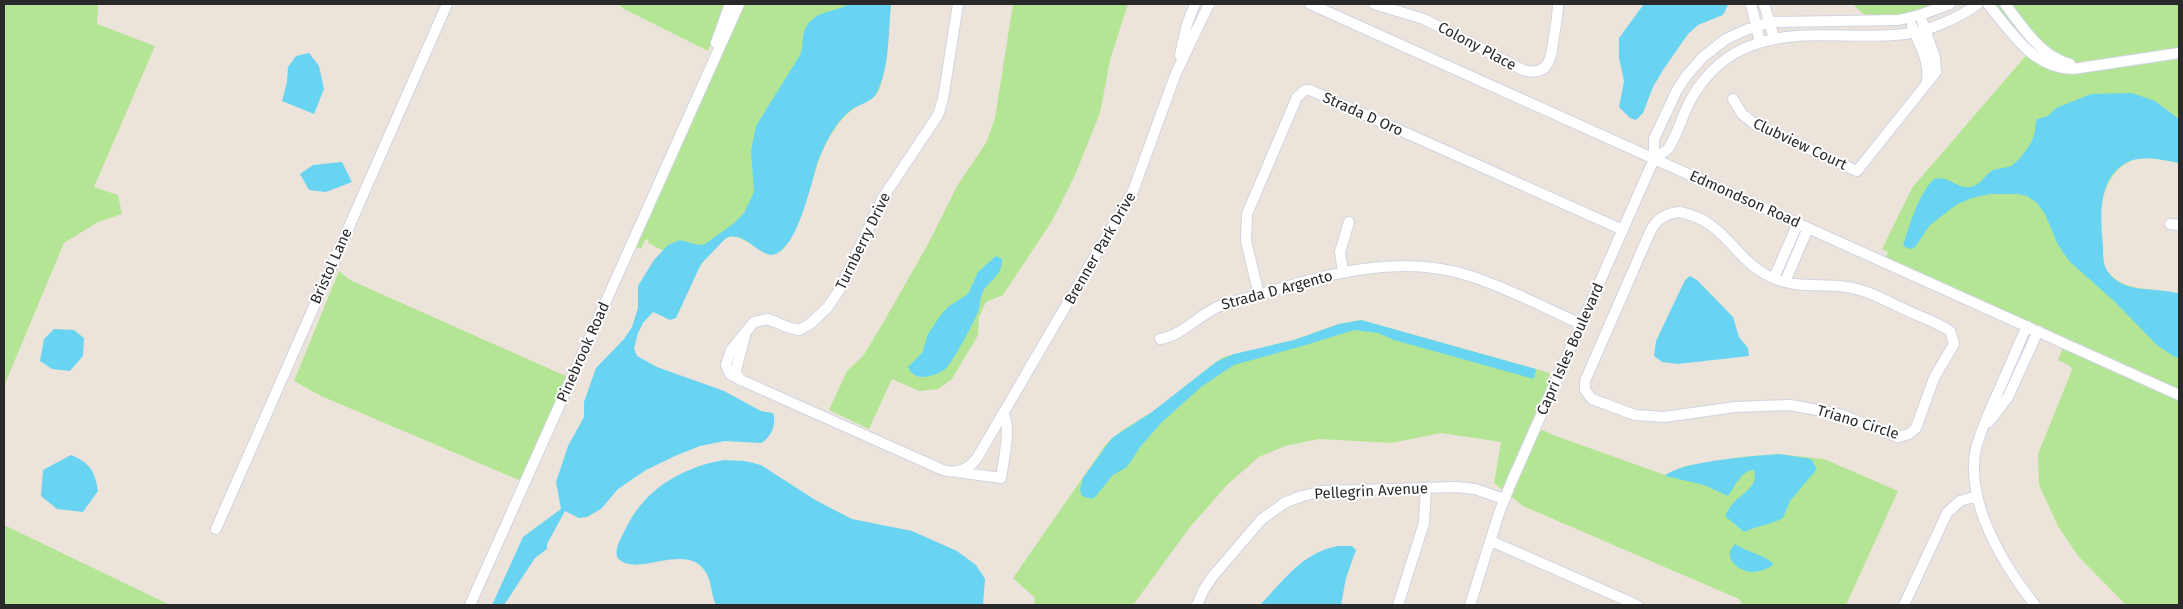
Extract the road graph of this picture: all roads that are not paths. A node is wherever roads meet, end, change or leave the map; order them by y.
1 (446, 4) edge
2 (730, 4) edge
3 (739, 4) edge
4 (958, 4) edge
5 (1195, 4) edge
6 (1209, 4) edge
7 (1310, 4) edge
8 (1374, 4) edge
9 (1558, 4) edge
10 (1751, 4) edge
11 (1764, 4) edge
12 (1950, 4) edge
13 (1978, 4) edge
14 (1988, 4) edge
15 (2005, 4) edge
16 (1920, 15) junction
17 (1909, 17) junction
18 (1770, 22) junction
19 (1757, 26) junction
20 (1920, 30) junction
21 (1774, 38) junction
22 (1760, 42) junction
23 (2179, 53) edge
24 (2089, 66) junction
25 (1176, 73) junction
26 (1678, 88) junction
27 (1692, 97) junction
28 (697, 98) junction
29 (1733, 99) dead end
30 (1654, 158) junction
31 (1349, 222) dead end
32 (1798, 223) junction
33 (1808, 228) junction
34 (1623, 230) junction
35 (1343, 272) junction
36 (1774, 278) junction
37 (1785, 282) junction
38 (1259, 294) junction
39 (1581, 324) junction
40 (2027, 326) junction
41 (2038, 331) junction
42 (1160, 339) dead end
43 (2179, 395) edge
44 (1003, 413) junction
45 (1981, 432) junction
46 (954, 472) junction
47 (1426, 488) junction
48 (1977, 496) junction
49 (1504, 499) junction
50 (216, 529) dead end
51 (1490, 541) junction
52 (470, 605) edge
53 (1197, 605) edge
54 (1398, 605) edge
55 (1470, 605) edge
56 (1637, 605) edge
57 (1904, 605) edge
58 (2035, 605) edge

1 - 50 street, Bristol Lane
2 - 28 street, Pinebrook Road
3 - 28 street, Pinebrook Road
4 - 46 street, Turnberry Drive
5 - 25 street, Brenner Park Drive
6 - 25 street, Brenner Park Drive
7 - 30 street, Edmondson Road
8 - 9 street, Colony Place
10 - 19 street
11 - 18 street
12 - 16 street, Capri Isles Boulevard
13 - 20 street, Capri Isles Boulevard
14 - 24 street
15 - 24 street
16 - 17 street, Capri Isles Boulevard
16 - 20 street, Clubview Court
17 - 18 street, Capri Isles Boulevard
17 - 20 street, Clubview Court
18 - 19 street, Capri Isles Boulevard
18 - 21 street
19 - 22 street
19 - 26 street, Capri Isles Boulevard
20 - 21 street, Capri Isles Boulevard
20 - 29 street, Clubview Court
21 - 22 street, Capri Isles Boulevard
22 - 27 street, Capri Isles Boulevard
23 - 24 street
25 - 44 street, Brenner Park Drive
26 - 27 street
26 - 30 street, Capri Isles Boulevard
27 - 30 street, Capri Isles Boulevard
28 - 52 street, Pinebrook Road
30 - 32 street, Edmondson Road
30 - 34 street, Capri Isles Boulevard
31 - 35 street, Strada D Argento
32 - 33 street, Edmondson Road
32 - 36 street
33 - 37 street
33 - 40 street, Edmondson Road
34 - 38 street, Strada D Oro
34 - 39 street, Capri Isles Boulevard
35 - 38 street, Strada D Argento
35 - 39 street, Strada D Argento
36 - 37 street, Triano Circle
36 - 37 street, Triano Circle
38 - 42 street, Strada D Argento
39 - 49 street, Capri Isles Boulevard
40 - 41 street, Edmondson Road
40 - 45 street
41 - 43 street, Edmondson Road
41 - 45 street
44 - 46 street, Brenner Park Drive
44 - 46 street
45 - 48 street
47 - 49 street, Pellegrin Avenue
47 - 53 street, Pellegrin Avenue
47 - 54 street
48 - 57 street
48 - 58 street
49 - 51 street, Capri Isles Boulevard
51 - 55 street, Capri Isles Boulevard
51 - 56 street

